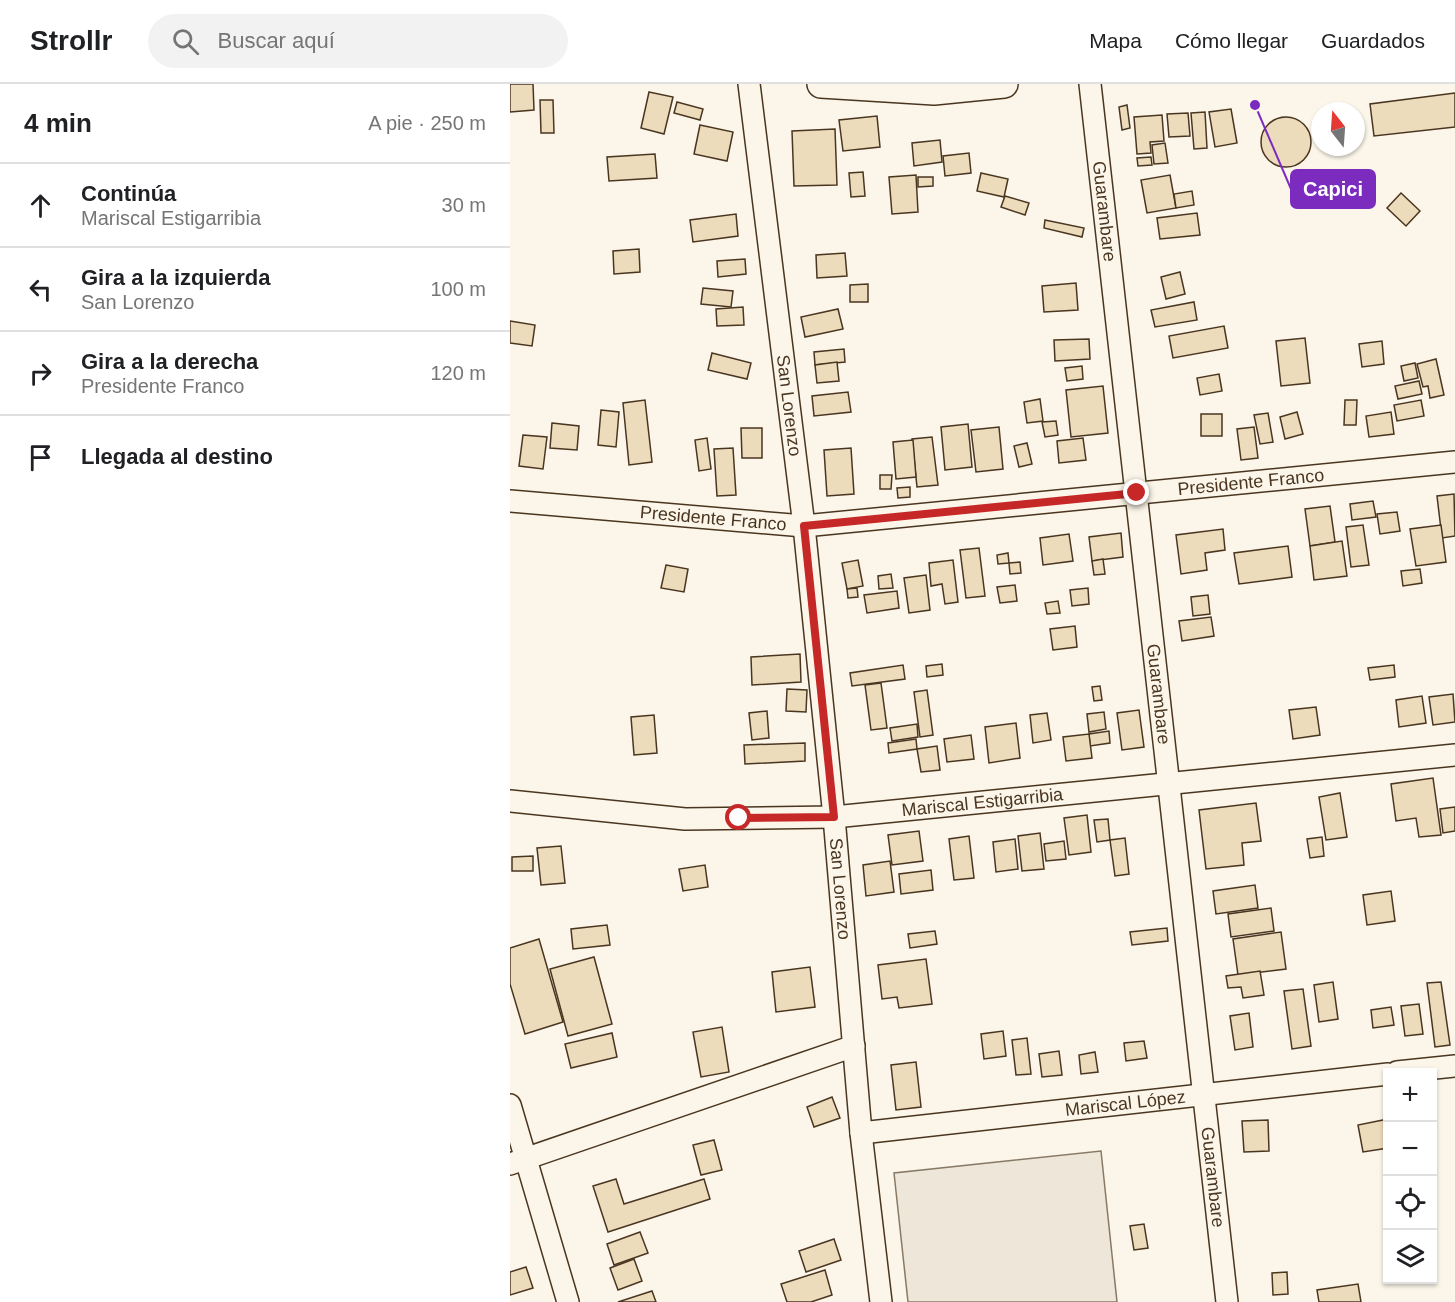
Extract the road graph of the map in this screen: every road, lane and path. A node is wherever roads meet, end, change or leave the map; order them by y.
1 (749, 84) edge
2 (821, 84) edge
3 (1004, 84) edge
4 (1090, 84) edge
5 (1455, 462) edge
6 (1137, 493) junction
7 (510, 501) edge
8 (804, 526) junction
9 (1455, 755) edge
10 (1169, 781) junction
11 (510, 801) edge
12 (834, 817) junction
13 (854, 1046) junction
14 (1455, 1066) edge
15 (1436, 1068) edge
16 (1383, 1075) edge
17 (1204, 1094) junction
18 (510, 1105) edge
19 (861, 1133) junction
20 (519, 1161) edge
21 (568, 1302) edge
22 (881, 1302) edge
23 (1227, 1302) edge

1 - 8 street, San Lorenzo
2 - 3 main road
4 - 6 street, Guarambare
5 - 6 street, Presidente Franco
6 - 8 street, Presidente Franco
6 - 10 street, Guarambare
7 - 8 street, Presidente Franco
8 - 12 street, San Lorenzo
9 - 10 street, Mariscal Estigarribia
10 - 12 street, Mariscal Estigarribia
10 - 17 street, Guarambare
11 - 12 street, Mariscal Estigarribia
12 - 13 street, San Lorenzo
13 - 19 street, San Lorenzo
13 - 20 street
14 - 15 street
16 - 17 street, Mariscal López
17 - 19 street, Mariscal López
17 - 23 street, Guarambare
18 - 20 street
19 - 22 street, San Lorenzo
20 - 21 street

